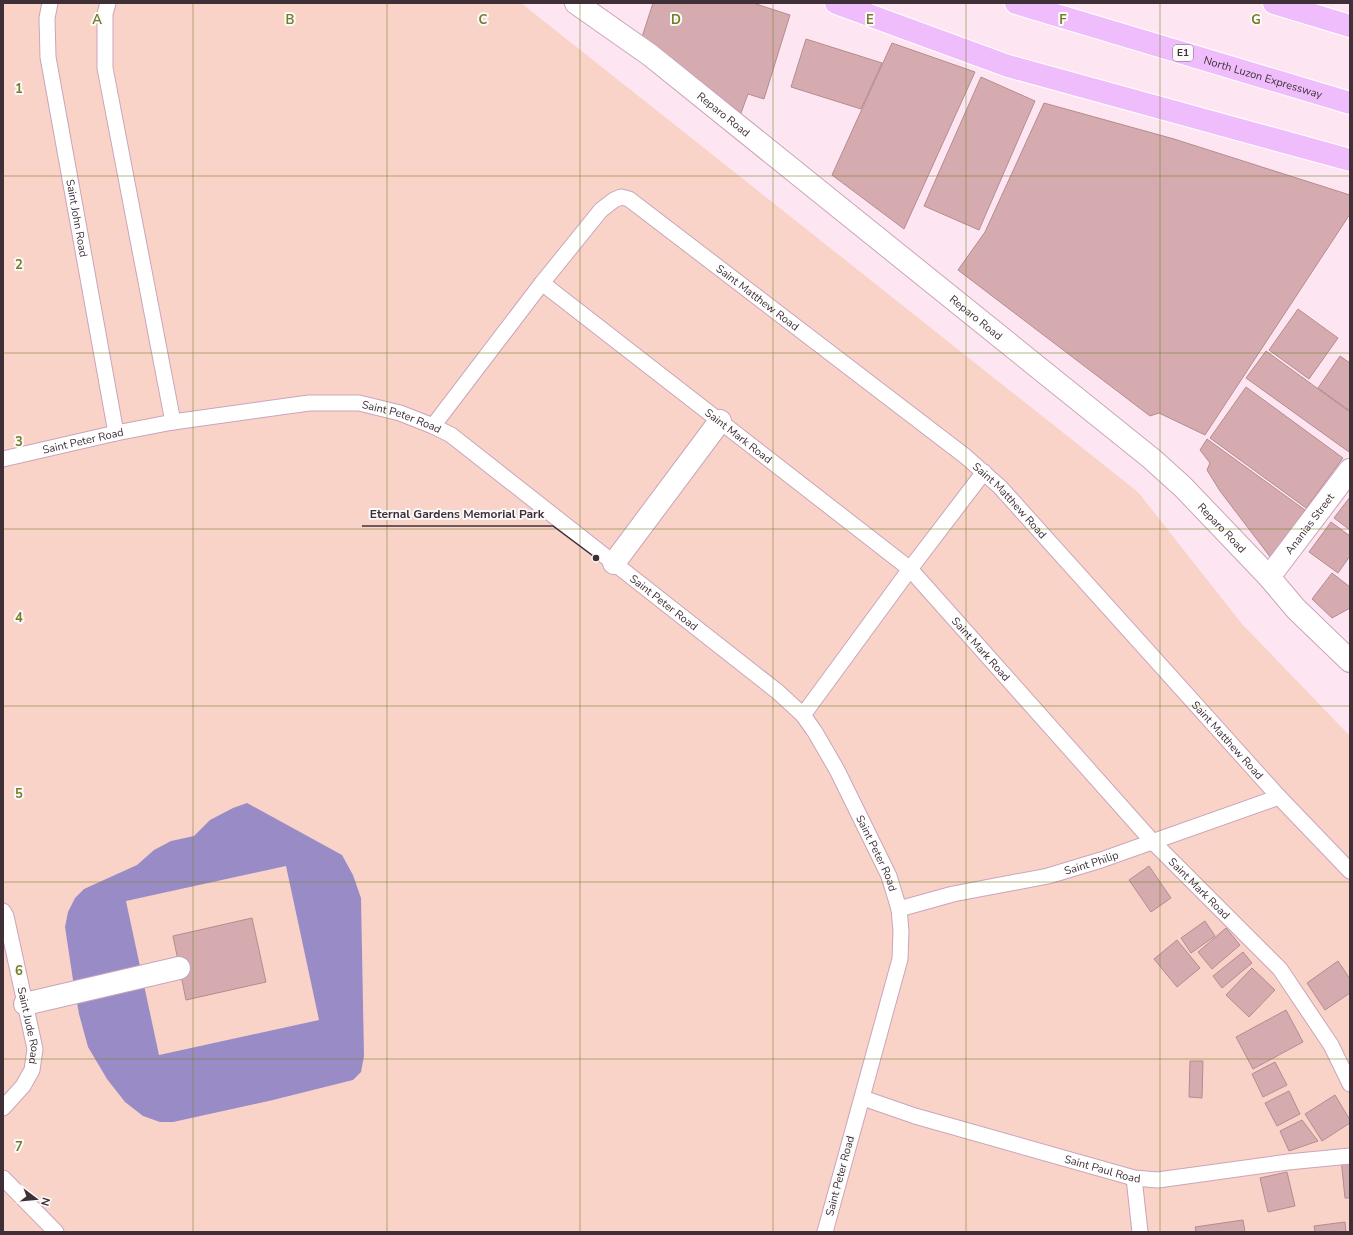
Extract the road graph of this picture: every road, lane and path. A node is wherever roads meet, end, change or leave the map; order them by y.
1 (50, 3) edge
2 (108, 3) edge
3 (576, 3) edge
4 (836, 3) edge
5 (1016, 3) edge
6 (1274, 3) edge
7 (1350, 26) edge
8 (1350, 103) edge
9 (1350, 160) edge
10 (542, 283) junction
11 (720, 421) junction
12 (173, 422) junction
13 (433, 426) junction
14 (116, 433) junction
15 (3, 458) edge
16 (1350, 470) edge
17 (984, 472) junction
18 (614, 563) junction
19 (910, 568) junction
20 (1269, 577) junction
21 (1350, 661) edge
22 (803, 715) junction
23 (1278, 797) junction
24 (1152, 841) junction
25 (1350, 871) edge
26 (900, 909) junction
27 (3, 911) edge
28 (179, 968) dead end
29 (25, 1004) junction
30 (1350, 1084) edge
31 (863, 1098) junction
32 (3, 1108) edge
33 (1350, 1156) edge
34 (3, 1178) edge
35 (1134, 1178) junction
36 (56, 1232) edge
37 (825, 1232) edge
38 (1140, 1232) edge

1 - 14 lane, Saint John Road
2 - 12 lane
3 - 20 street, Reparo Road
4 - 9 highway
5 - 8 highway, North Luzon Expressway / E1
6 - 7 highway
10 - 11 lane, Saint Mark Road
10 - 13 lane
10 - 17 lane, Saint Matthew Road
11 - 18 street
11 - 19 lane, Saint Mark Road
12 - 13 lane, Saint Peter Road
12 - 14 lane, Saint Peter Road
13 - 18 lane, Saint Peter Road
14 - 15 lane, Saint Peter Road
16 - 20 street, Ananias Street
17 - 19 lane
17 - 23 lane, Saint Matthew Road
18 - 22 lane, Saint Peter Road
19 - 22 lane
19 - 24 lane, Saint Mark Road
20 - 21 street, Reparo Road
22 - 26 lane, Saint Peter Road
23 - 24 lane, Saint Philip
23 - 25 lane, Saint Matthew Road
24 - 26 lane, Saint Philip
24 - 30 lane, Saint Mark Road
26 - 31 lane, Saint Peter Road
27 - 29 lane, Saint Jude Road
28 - 29 street
29 - 32 lane, Saint Jude Road
31 - 35 lane, Saint Paul Road
31 - 37 lane, Saint Peter Road
33 - 35 lane, Saint Paul Road
34 - 36 lane
35 - 38 lane

